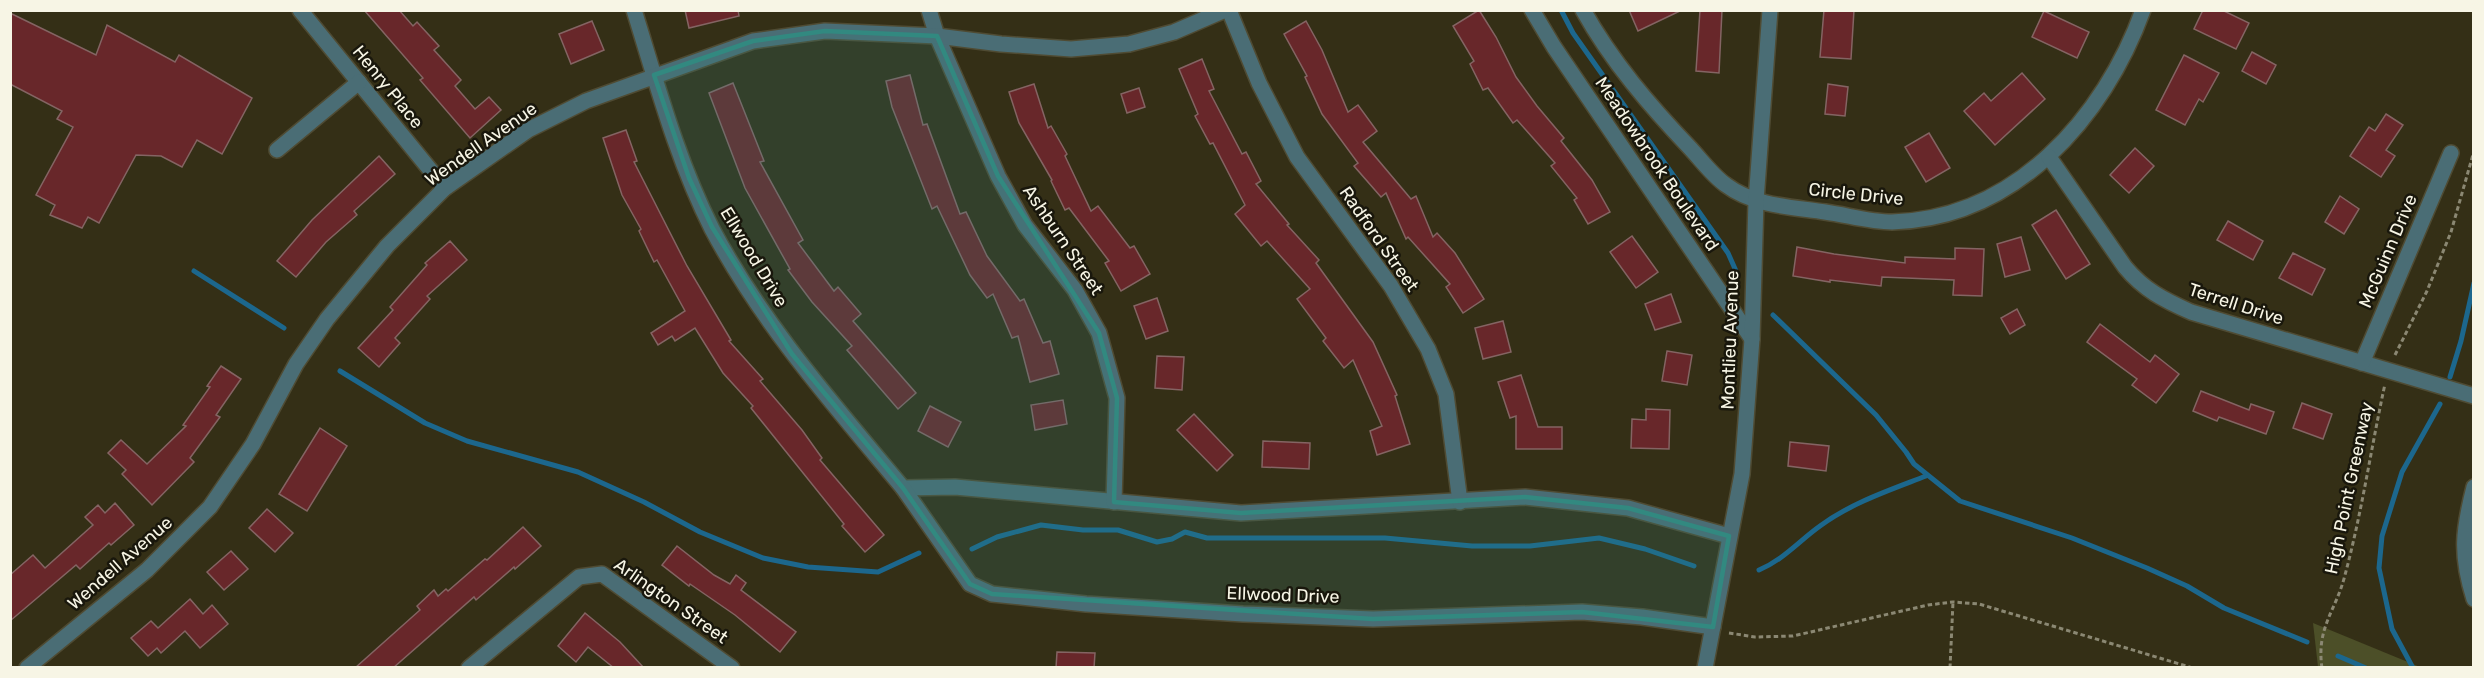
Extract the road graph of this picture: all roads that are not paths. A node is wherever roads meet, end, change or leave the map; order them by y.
1 (300, 10) edge
2 (634, 10) edge
3 (929, 10) edge
4 (1227, 10) edge
5 (1532, 10) edge
6 (1583, 10) edge
7 (1770, 10) edge
8 (2143, 10) edge
9 (937, 36) junction
10 (654, 75) junction
11 (359, 82) junction
12 (276, 150) dead end
13 (2451, 153) dead end
14 (2049, 157) junction
15 (445, 188) junction
16 (1756, 201) junction
17 (1752, 339) junction
18 (2362, 363) junction
19 (2474, 396) edge
20 (2474, 487) edge
21 (903, 488) junction
22 (1114, 502) junction
23 (1460, 502) junction
24 (1730, 536) junction
25 (2474, 599) edge
26 (1713, 627) junction
27 (27, 668) edge
28 (469, 668) edge
29 (732, 668) edge
30 (1705, 668) edge

1 - 11 street, Henry Place
2 - 10 street, Ellwood Drive
3 - 9 street, Ashburn Street
4 - 9 street, Wendell Avenue
4 - 23 street, Radford Street
5 - 17 street, Meadowbrook Boulevard
6 - 16 street, Meadowbrook Boulevard
7 - 16 street, Montlieu Avenue
8 - 14 street, Circle Drive
9 - 10 street, Wendell Avenue
9 - 22 street, Ashburn Street
10 - 15 street, Wendell Avenue
10 - 21 street, Ellwood Drive
11 - 12 street
11 - 15 street, Henry Place
13 - 18 street, McGuinn Drive
14 - 16 street, Circle Drive
14 - 18 street, Terrell Drive
15 - 27 street, Wendell Avenue
16 - 17 street, Montlieu Avenue
17 - 24 street, Montlieu Avenue
18 - 19 street, Terrell Drive
20 - 25 street
21 - 22 street
21 - 26 street, Ellwood Drive
22 - 23 street
23 - 24 street
24 - 26 street, Montlieu Avenue
26 - 30 street, Montlieu Avenue
28 - 29 street, Arlington Street

